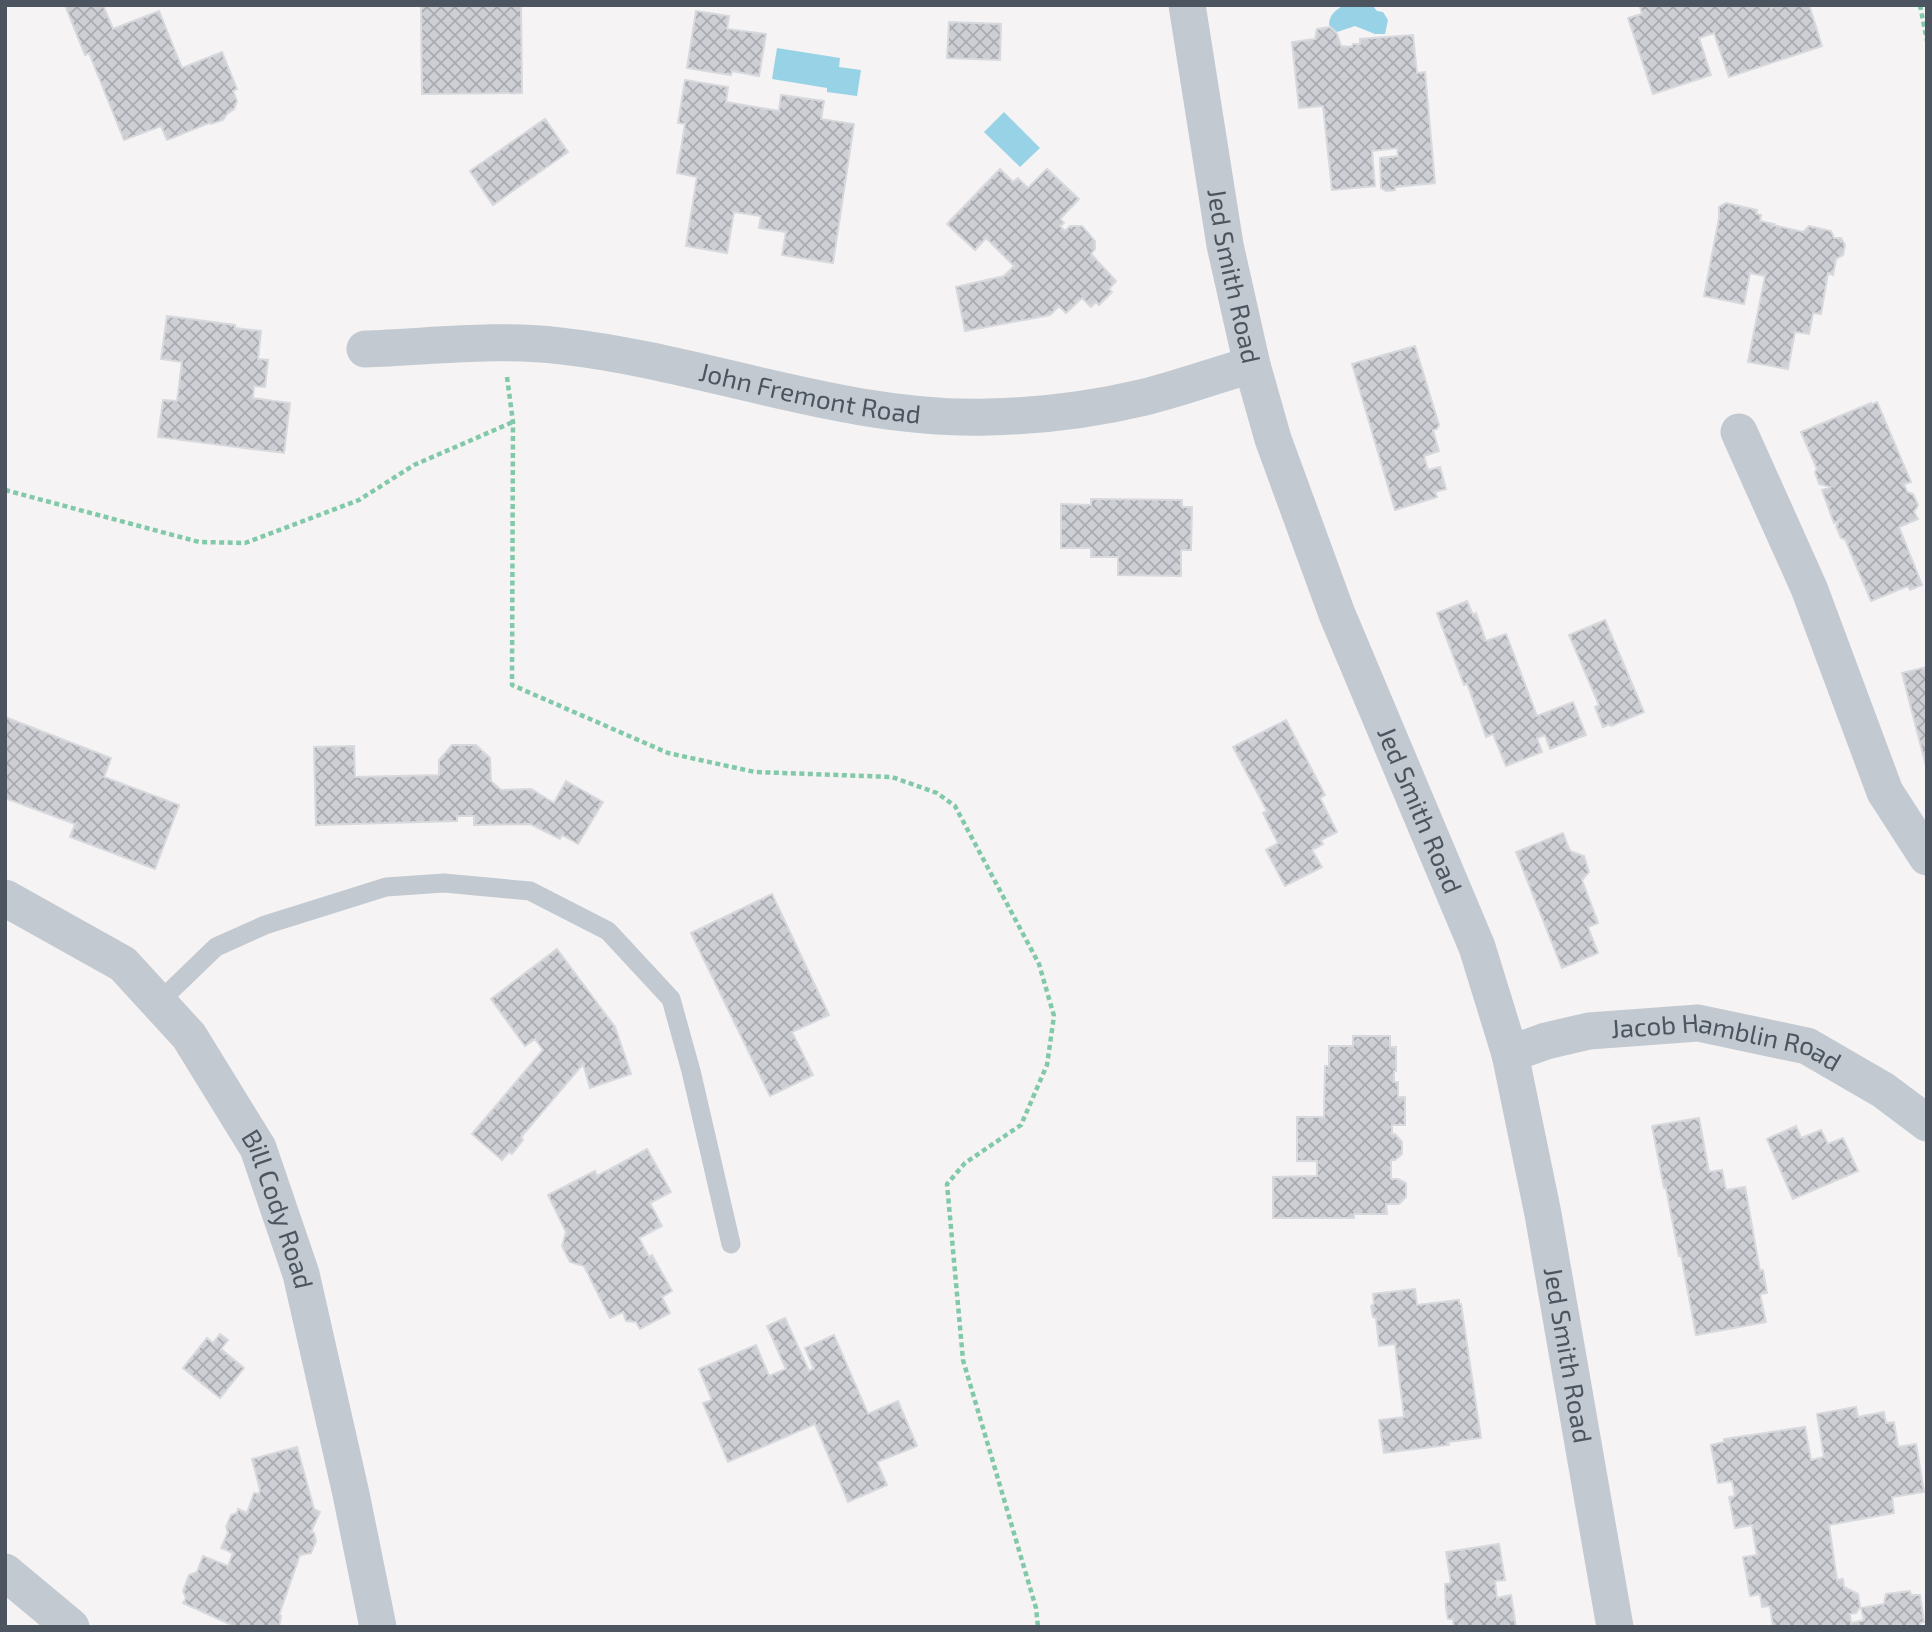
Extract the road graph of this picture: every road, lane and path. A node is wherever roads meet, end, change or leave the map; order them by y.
1 (1187, 5) edge
2 (1920, 5) edge
3 (1927, 41) edge
4 (503, 344) junction
5 (365, 349) dead end
6 (1252, 365) junction
7 (513, 422) junction
8 (1739, 432) dead end
9 (5, 490) edge
10 (1927, 858) edge
11 (5, 898) edge
12 (158, 1003) junction
13 (1510, 1054) junction
14 (1927, 1123) edge
15 (731, 1244) dead end
16 (5, 1572) edge
17 (71, 1627) edge
18 (378, 1627) edge
19 (1038, 1627) edge
20 (1615, 1627) edge

1 - 6 street, Jed Smith Road
2 - 3 path
4 - 5 street, John Fremont Road
4 - 6 street, John Fremont Road
4 - 7 path
6 - 13 street, Jed Smith Road
7 - 9 path
7 - 19 path
8 - 10 street
11 - 12 street, Bill Cody Road
12 - 15 lane
12 - 18 street, Bill Cody Road
13 - 14 street, Jacob Hamblin Road
13 - 20 street, Jed Smith Road
16 - 17 street

